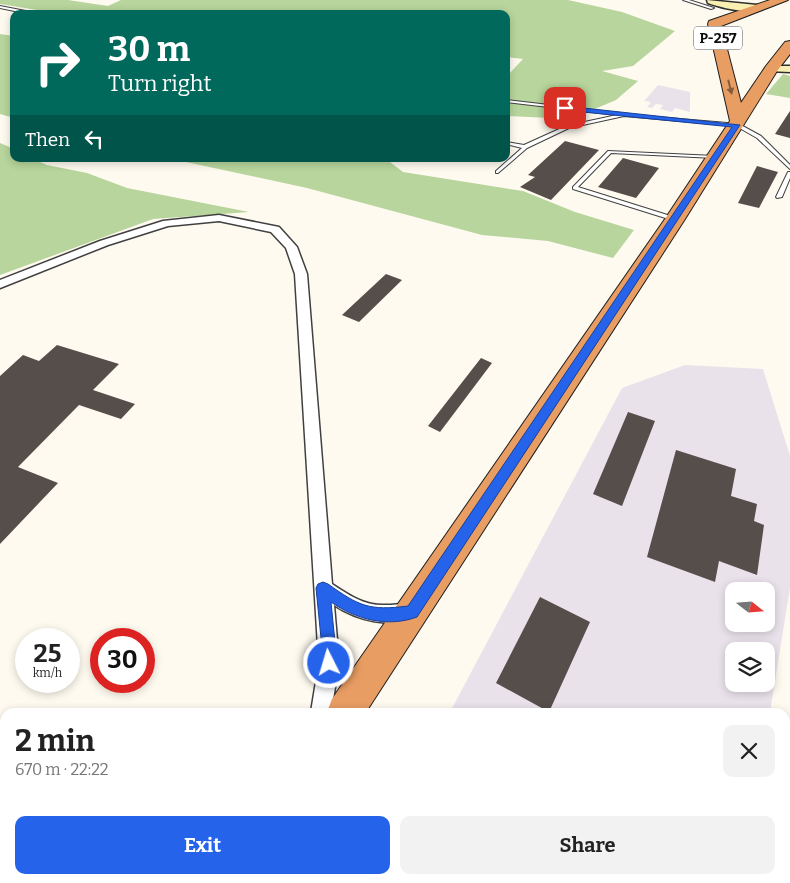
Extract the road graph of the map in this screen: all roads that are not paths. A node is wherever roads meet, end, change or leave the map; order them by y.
1 (685, 0) edge
2 (783, 2) edge
3 (711, 3) edge
4 (0, 7) edge
5 (757, 8) junction
6 (15, 10) edge
7 (714, 24) junction
8 (790, 45) edge
9 (723, 60) junction
10 (738, 66) dead end
11 (755, 68) dead end
12 (771, 69) junction
13 (790, 69) edge
14 (510, 101) edge
15 (624, 115) junction
16 (738, 123) junction
17 (510, 144) edge
18 (525, 146) junction
19 (716, 157) junction
20 (510, 160) edge
21 (508, 162) edge
22 (790, 168) edge
23 (498, 172) dead end
24 (790, 173) edge
25 (779, 197) dead end
26 (675, 219) junction
27 (0, 284) edge
28 (323, 588) junction
29 (412, 612) junction
30 (322, 708) edge
31 (348, 708) edge

1 - 3 lane
2 - 5 highway, Р-257
3 - 5 main road
3 - 7 main road
4 - 6 lane
5 - 7 highway, Р-257
7 - 9 highway, Р-257
8 - 12 highway
9 - 10 highway, Р-257
9 -> 16 highway, Р-257
11 - 12 highway
12 - 13 main road
12 - 16 highway
14 - 15 lane
15 - 16 lane
15 - 18 lane
16 - 19 highway
16 - 22 lane
17 - 18 lane
18 - 20 lane
19 - 26 highway
19 - 26 lane
21 - 23 lane
24 - 25 lane
26 - 29 highway
27 - 28 street
28 - 29 street
28 - 30 street
29 - 31 highway

